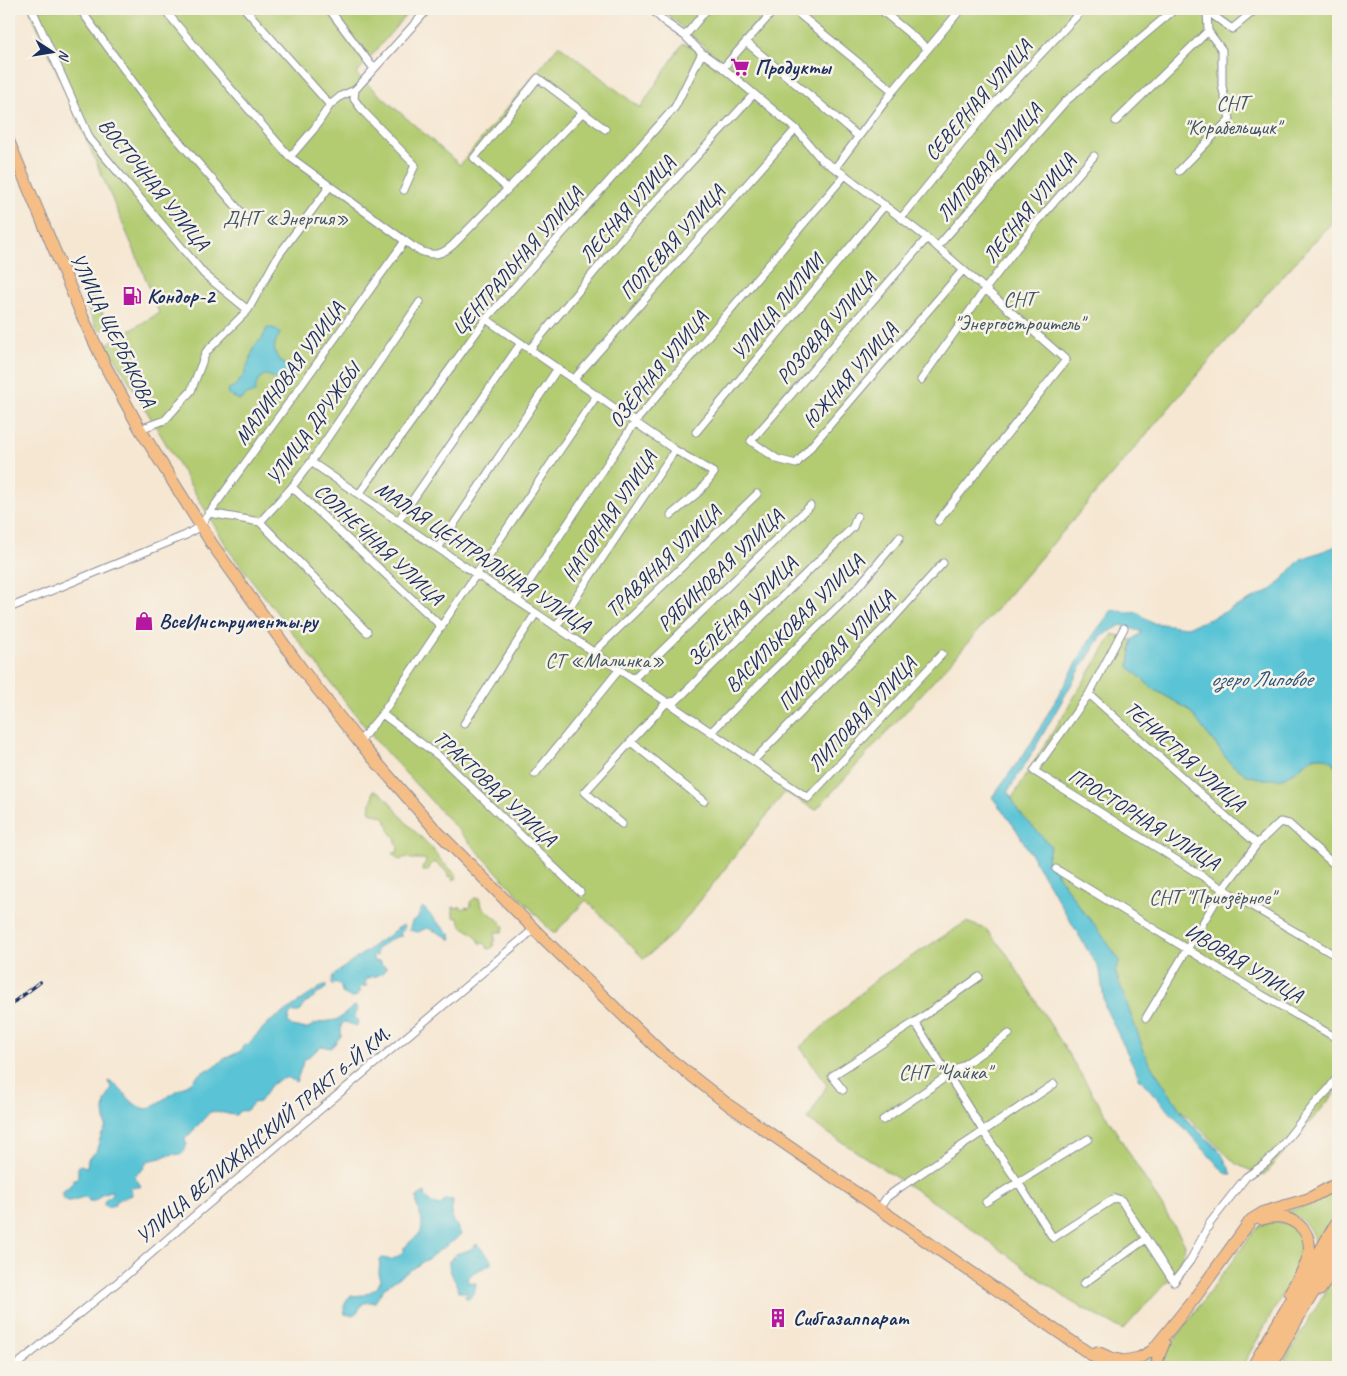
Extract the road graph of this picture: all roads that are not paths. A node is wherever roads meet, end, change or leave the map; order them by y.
1 (32, 9) edge
2 (80, 9) edge
3 (164, 9) edge
4 (245, 9) edge
5 (329, 9) edge
6 (428, 9) edge
7 (651, 9) edge
8 (708, 9) edge
9 (775, 9) edge
10 (793, 9) edge
11 (880, 9) edge
12 (961, 9) edge
13 (1083, 9) edge
14 (1175, 9) edge
15 (1256, 9) edge
16 (1206, 10) edge
17 (1208, 31) junction
18 (685, 36) junction
19 (746, 42) junction
20 (928, 49) junction
21 (702, 53) junction
22 (723, 68) junction
23 (374, 69) junction
24 (355, 90) junction
25 (893, 90) junction
26 (754, 94) junction
27 (330, 105) junction
28 (582, 112) junction
29 (1116, 121) dead end
30 (605, 129) dead end
31 (796, 129) junction
32 (858, 136) junction
33 (9, 142) edge
34 (11, 156) edge
35 (1094, 156) dead end
36 (290, 157) junction
37 (835, 168) junction
38 (1179, 170) dead end
39 (845, 174) junction
40 (330, 186) junction
41 (508, 189) junction
42 (404, 190) dead end
43 (885, 204) junction
44 (902, 217) junction
45 (248, 220) dead end
46 (928, 238) junction
47 (406, 241) junction
48 (938, 246) junction
49 (963, 270) junction
50 (986, 288) junction
51 (420, 302) dead end
52 (248, 310) junction
53 (486, 319) junction
54 (521, 343) junction
55 (530, 349) junction
56 (558, 368) junction
57 (574, 379) junction
58 (921, 380) dead end
59 (597, 395) junction
60 (635, 422) junction
61 (140, 429) junction
62 (696, 432) dead end
63 (751, 441) joint
64 (675, 450) junction
65 (311, 462) junction
66 (292, 487) junction
67 (359, 494) junction
68 (757, 494) dead end
69 (810, 506) dead end
70 (209, 513) junction
71 (671, 515) dead end
72 (857, 516) dead end
73 (938, 520) dead end
74 (398, 521) junction
75 (260, 522) junction
76 (200, 526) junction
77 (900, 537) dead end
78 (438, 548) junction
79 (943, 563) dead end
80 (476, 574) junction
81 (517, 600) junction
82 (9, 608) edge
83 (536, 613) junction
84 (442, 627) junction
85 (556, 627) junction
86 (1124, 628) dead end
87 (367, 632) dead end
88 (593, 653) junction
89 (942, 654) dead end
90 (618, 670) junction
91 (633, 679) junction
92 (1090, 694) junction
93 (666, 703) junction
94 (382, 714) junction
95 (464, 724) dead end
96 (711, 732) junction
97 (359, 742) junction
98 (631, 742) junction
99 (754, 760) junction
100 (535, 774) dead end
101 (808, 798) joint
102 (704, 801) dead end
103 (622, 824) dead end
104 (1256, 844) junction
105 (1338, 868) edge
106 (1056, 870) dead end
107 (1223, 890) junction
108 (580, 892) dead end
109 (534, 929) junction
110 (1187, 949) junction
111 (1338, 957) edge
112 (979, 977) dead end
113 (1146, 1018) dead end
114 (915, 1022) junction
115 (1009, 1034) dead end
116 (1338, 1039) edge
117 (949, 1076) junction
118 (1338, 1076) edge
119 (1054, 1084) dead end
120 (844, 1090) dead end
121 (883, 1120) dead end
122 (983, 1131) junction
123 (1088, 1139) dead end
124 (1018, 1182) junction
125 (1338, 1183) edge
126 (986, 1202) dead end
127 (879, 1209) junction
128 (1338, 1224) edge
129 (1146, 1239) junction
130 (933, 1246) junction
131 (1338, 1248) edge
132 (1338, 1270) edge
133 (1214, 1272) junction
134 (1083, 1284) dead end
135 (1194, 1299) junction
136 (14, 1367) edge
137 (1099, 1367) edge
138 (1109, 1367) edge
139 (1157, 1367) edge
140 (1248, 1367) edge
141 (1254, 1367) edge
142 (1269, 1367) edge
143 (1275, 1367) edge

1 - 52 street, ВОСТОЧНАЯ УЛИЦА
2 - 45 street
3 - 36 street
4 - 27 street
5 - 23 street
6 - 23 street
7 - 18 street
8 - 18 street
9 - 19 street
10 - 25 street
11 - 20 street
12 - 20 street
13 - 44 street, СЕВЕРНАЯ УЛИЦА
14 - 48 street, ЛИПОВАЯ УЛИЦА
15 - 16 street
16 - 17 street
17 - 29 street
17 - 38 street
18 - 21 street
19 - 22 street
19 - 32 street
20 - 25 street
21 - 22 street
21 - 53 street, ЦЕНТРАЛЬНАЯ УЛИЦА
22 - 26 street
23 - 24 street
24 - 27 street
24 - 42 street
25 - 32 street
26 - 31 street
26 - 55 street, ЛЕСНАЯ УЛИЦА
27 - 36 street
28 - 30 street
28 - 41 street
28 - 41 street
31 - 37 street
31 - 57 street, ПОЛЕВАЯ УЛИЦА
32 - 37 street
33 - 34 main road, УЛИЦА ЩЕРБАКОВА
34 - 61 main road, УЛИЦА ЩЕРБАКОВА
35 - 50 street, ЛЕСНАЯ УЛИЦА
36 - 40 street
37 - 39 street
39 - 43 street
39 - 60 street, ОЗЁРНАЯ УЛИЦА
40 - 47 street
40 - 52 street
41 - 47 street
43 - 44 street
43 - 62 street, УЛИЦА ЛИЛИИ
44 - 46 street
46 - 48 street
46 - 63 street, РОЗОВАЯ УЛИЦА
47 - 70 street, МАЛИНОВАЯ УЛИЦА
48 - 49 street
49 - 50 street
49 - 63 street, ЮЖНАЯ УЛИЦА
50 - 58 street, ЛЕСНАЯ УЛИЦА
50 - 73 street
51 - 65 street, УЛИЦА ДРУЖБЫ
52 - 61 street
53 - 54 street
53 - 67 street, ЦЕНТРАЛЬНАЯ УЛИЦА
54 - 55 street
54 - 74 street
55 - 56 street
56 - 57 street
56 - 78 street
57 - 59 street
59 - 60 street
59 - 80 street
60 - 64 street
60 - 81 street, ОЗЁРНАЯ УЛИЦА
61 - 76 main road, УЛИЦА ЩЕРБАКОВА
64 - 71 street
64 - 85 street, НАГОРНАЯ УЛИЦА
65 - 66 street, УЛИЦА ДРУЖБЫ
65 - 67 street, МАЛАЯ ЦЕНТРАЛЬНАЯ УЛИЦА
66 - 75 street, УЛИЦА ДРУЖБЫ
66 - 84 street, СОЛНЕЧНАЯ УЛИЦА
67 - 74 street, МАЛАЯ ЦЕНТРАЛЬНАЯ УЛИЦА
68 - 88 street, ТРАВЯНАЯ УЛИЦА
69 - 91 street, РЯБИНОВАЯ УЛИЦА
70 - 75 street
70 - 76 street, МАЛИНОВАЯ УЛИЦА
72 - 93 street, ЗЕЛЁНАЯ УЛИЦА
74 - 78 street, МАЛАЯ ЦЕНТРАЛЬНАЯ УЛИЦА
75 - 87 street
76 - 82 street
76 - 97 main road, УЛИЦА ЩЕРБАКОВА
77 - 96 street, ВАСИЛЬКОВАЯ УЛИЦА
78 - 80 street, МАЛАЯ ЦЕНТРАЛЬНАЯ УЛИЦА
79 - 99 street, ПИОНОВАЯ УЛИЦА
80 - 81 street, МАЛАЯ ЦЕНТРАЛЬНАЯ УЛИЦА
80 - 84 street
81 - 83 street, МАЛАЯ ЦЕНТРАЛЬНАЯ УЛИЦА
83 - 85 street, МАЛАЯ ЦЕНТРАЛЬНАЯ УЛИЦА
83 - 95 street
84 - 94 street
85 - 88 street, МАЛАЯ ЦЕНТРАЛЬНАЯ УЛИЦА
86 - 92 street
88 - 90 street, МАЛАЯ ЦЕНТРАЛЬНАЯ УЛИЦА
89 - 101 street, ЛИПОВАЯ УЛИЦА
90 - 91 street, МАЛАЯ ЦЕНТРАЛЬНАЯ УЛИЦА
90 - 100 street
91 - 93 street, МАЛАЯ ЦЕНТРАЛЬНАЯ УЛИЦА
92 - 104 street, ТЕНИСТАЯ УЛИЦА
92 - 107 street, ПРОСТОРНАЯ УЛИЦА
93 - 96 street, МАЛАЯ ЦЕНТРАЛЬНАЯ УЛИЦА
93 - 98 street, ЗЕЛЁНАЯ УЛИЦА
94 - 97 street
94 - 108 street, ТРАКТОВАЯ УЛИЦА
96 - 99 street, МАЛАЯ ЦЕНТРАЛЬНАЯ УЛИЦА
97 - 109 main road, УЛИЦА ЩЕРБАКОВА
98 - 102 street
98 - 103 street, ЗЕЛЁНАЯ УЛИЦА
99 - 101 street, МАЛАЯ ЦЕНТРАЛЬНАЯ УЛИЦА
104 - 105 street
104 - 107 street
106 - 110 street, ИВОВАЯ УЛИЦА
107 - 110 street
107 - 111 street, ПРОСТОРНАЯ УЛИЦА
109 - 127 main road, УЛИЦА ЩЕРБАКОВА
109 - 136 street, УЛИЦА ВЕЛИЖАНСКИЙ ТРАКТ 6-Й КМ.
110 - 113 street
110 - 116 street, ИВОВАЯ УЛИЦА
112 - 114 street
114 - 117 street
114 - 120 street
115 - 117 street
117 - 121 street
117 - 122 street
118 - 129 street
119 - 122 street
122 - 124 street
122 - 127 street
123 - 124 street
124 - 126 street
124 - 129 street
125 - 133 main road
127 - 130 main road, УЛИЦА ЩЕРБАКОВА
128 - 141 highway
129 - 134 street
130 - 135 main road
130 - 137 main road
130 - 138 main road
131 - 142 highway
132 - 143 main road
133 - 135 main road
133 - 140 main road
135 - 139 main road

